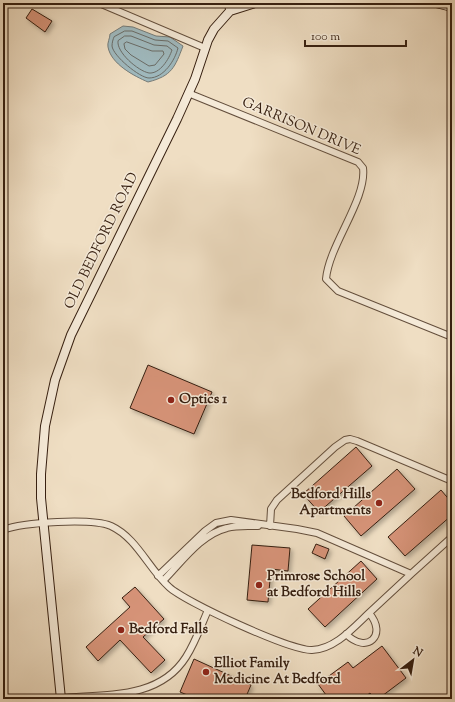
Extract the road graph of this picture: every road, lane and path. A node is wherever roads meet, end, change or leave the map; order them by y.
1 (99, 3) edge
2 (255, 3) edge
3 (436, 3) edge
4 (228, 7) edge
5 (452, 7) edge
6 (205, 48) junction
7 (188, 93) junction
8 (452, 337) edge
9 (452, 481) edge
10 (43, 524) junction
11 (270, 526) junction
12 (3, 530) edge
13 (452, 537) edge
14 (411, 574) junction
15 (158, 576) junction
16 (163, 581) junction
17 (208, 610) junction
18 (369, 613) junction
19 (346, 634) junction
20 (60, 698) edge

1 - 6 street
2 - 4 street, OLD BEDFORD ROAD
3 - 5 street
4 - 6 street, OLD BEDFORD ROAD
6 - 7 street, OLD BEDFORD ROAD
7 - 8 street, GARRISON DRIVE
7 - 10 street, OLD BEDFORD ROAD
9 - 11 street
10 - 12 street
10 - 15 street
10 - 20 street, OLD BEDFORD ROAD
11 - 14 street
11 - 15 street
11 - 16 street
13 - 14 street
14 - 18 street
15 - 16 street
16 - 17 street
17 - 19 street
17 - 20 street
18 - 19 street
18 - 19 street

